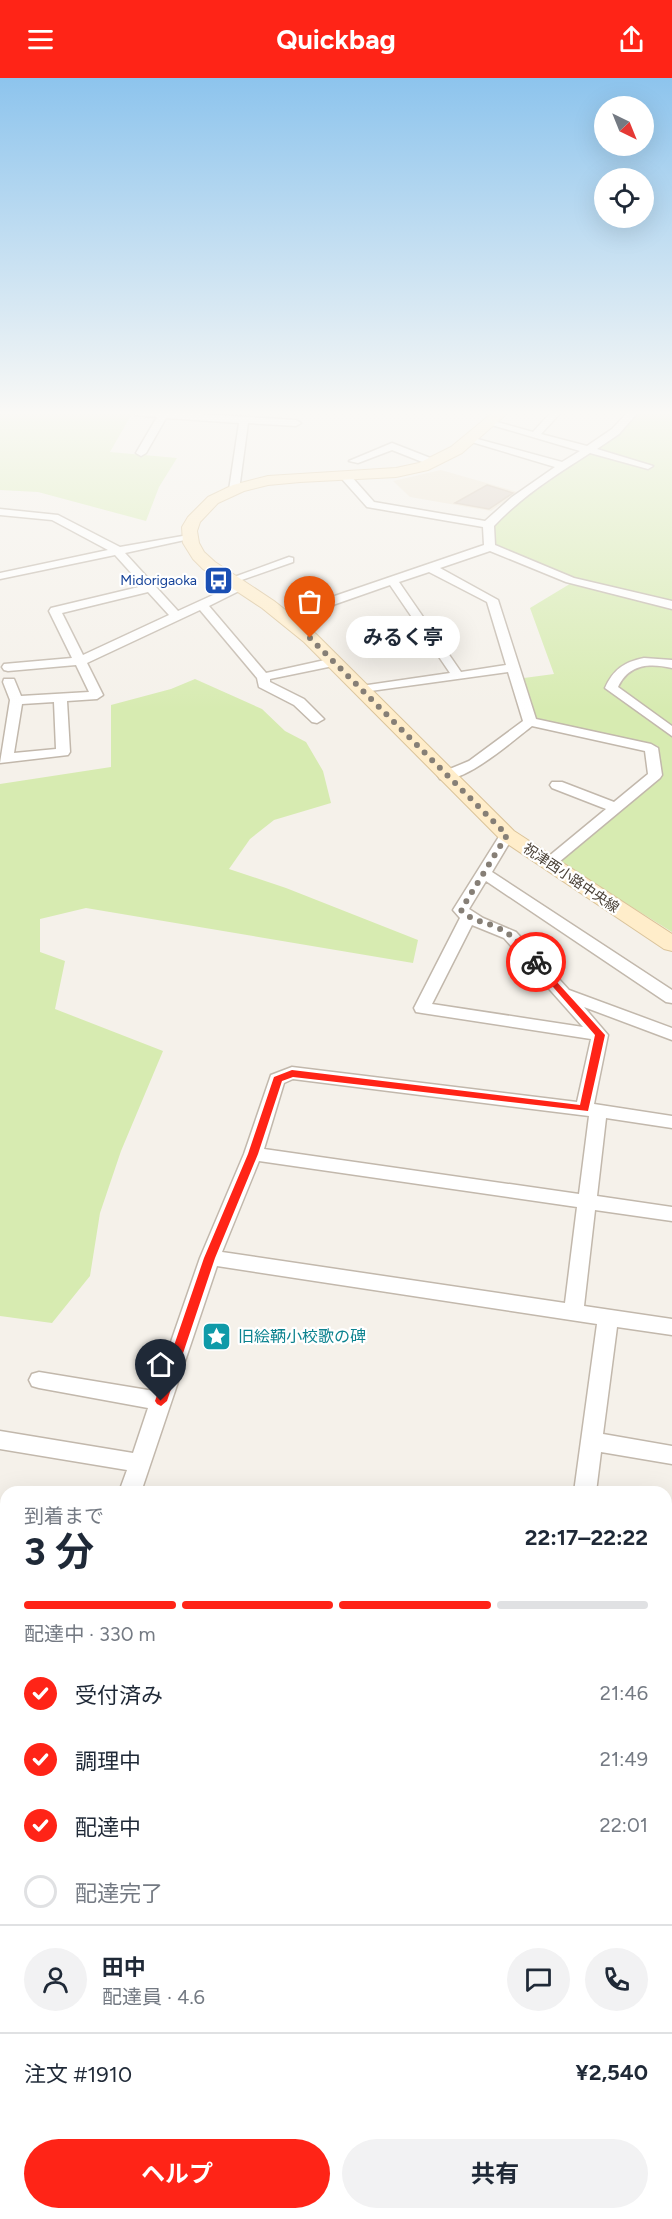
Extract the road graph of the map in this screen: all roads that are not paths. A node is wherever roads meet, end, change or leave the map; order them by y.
1 (201, 510) edge
2 (400, 510) edge
3 (502, 510) edge
4 (0, 512) edge
5 (488, 525) junction
6 (189, 536) junction
7 (490, 547) junction
8 (116, 550) junction
9 (289, 560) dead end
10 (431, 568) junction
11 (0, 576) edge
12 (392, 580) junction
13 (237, 583) junction
14 (150, 588) junction
15 (201, 604) junction
16 (672, 605) edge
17 (176, 616) junction
18 (286, 617) junction
19 (81, 661) junction
20 (334, 662) junction
21 (672, 664) edge
22 (8, 667) dead end
23 (513, 668) junction
24 (459, 676) junction
25 (263, 677) junction
26 (9, 682) dead end
27 (361, 690) junction
28 (60, 697) junction
29 (16, 700) junction
30 (317, 719) dead end
31 (531, 722) junction
32 (672, 732) edge
33 (4, 759) edge
34 (445, 776) junction
35 (557, 785) dead end
36 (617, 808) junction
37 (507, 835) junction
38 (548, 864) junction
39 (484, 873) junction
40 (468, 918) junction
41 (672, 944) edge
42 (565, 994) junction
43 (672, 998) edge
44 (672, 1034) edge
45 (600, 1035) junction
46 (591, 1110) junction
47 (672, 1122) edge
48 (253, 1154) junction
49 (587, 1202) junction
50 (672, 1214) edge
51 (210, 1258) junction
52 (574, 1311) junction
53 (608, 1316) junction
54 (672, 1327) edge
55 (39, 1380) dead end
56 (161, 1401) junction
57 (0, 1440) edge
58 (593, 1441) junction
59 (672, 1455) edge
60 (140, 1463) junction
61 (132, 1486) edge
62 (586, 1486) edge

1 - 6 main road
2 - 5 street
3 - 5 street
4 - 8 street
5 - 7 street
6 - 8 street
6 - 13 main road, 祝津西小路中央線
7 - 10 street
7 - 16 street
8 - 11 street
8 - 14 street
9 - 13 street
10 - 12 street
10 - 23 street
12 - 18 street
12 - 24 street
13 - 15 street
13 - 18 main road, 祝津西小路中央線
14 - 17 street
14 - 19 street
15 - 17 street
15 - 25 street
17 - 19 street
18 - 20 main road, 祝津西小路中央線
19 - 22 street
19 - 28 street
20 - 25 street
20 - 27 main road, 祝津西小路中央線
21 - 32 street
23 - 24 street
23 - 31 street
24 - 27 street
25 - 30 street
26 - 29 street
27 - 34 main road, 祝津西小路中央線
28 - 29 street
28 - 33 street
29 - 33 street
31 - 34 street
31 - 36 street
34 - 37 main road, 祝津西小路中央線
35 - 36 street
36 - 38 street
37 - 38 main road, 祝津西小路中央線
37 - 39 street
38 - 41 main road, 祝津西小路中央線
39 - 40 street
39 - 43 street
40 - 42 street
40 - 45 street
42 - 44 street
42 - 45 street
45 - 46 street
46 - 47 street
46 - 48 street
46 - 49 street
48 - 49 street
48 - 51 street
49 - 50 street
49 - 52 street
51 - 52 street
51 - 56 street
52 - 53 street
53 - 54 street
53 - 58 street
55 - 56 street
56 - 60 street
57 - 60 street
58 - 59 street
58 - 62 street
60 - 61 street

